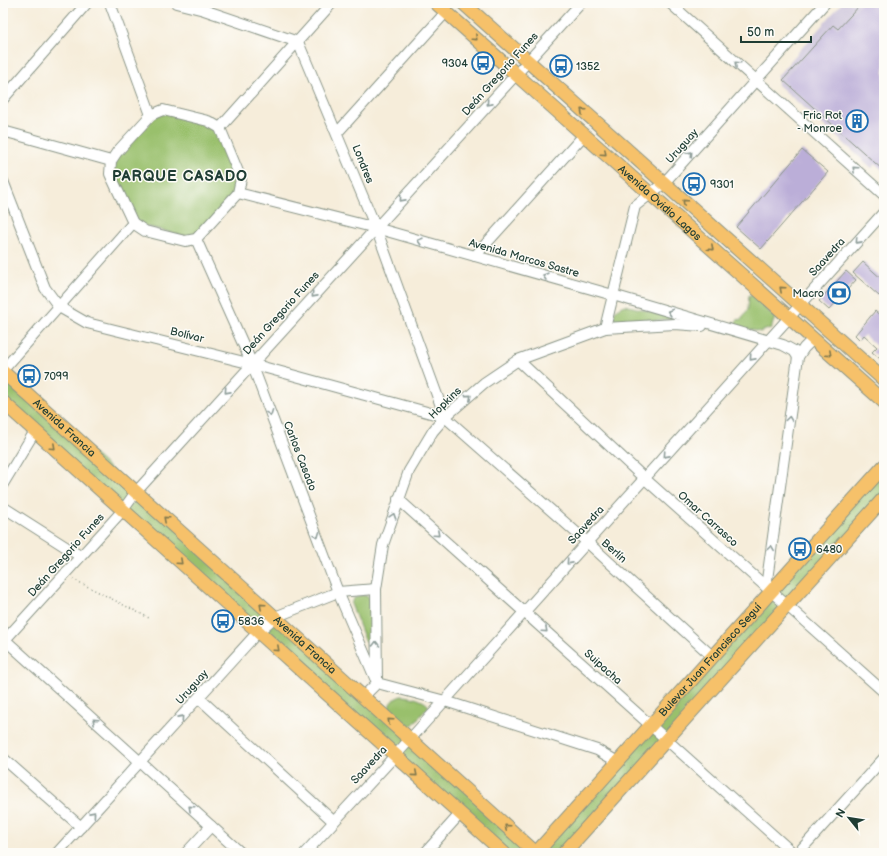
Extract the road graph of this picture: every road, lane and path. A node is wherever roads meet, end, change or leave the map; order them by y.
1 (87, 3) edge
2 (110, 3) edge
3 (176, 3) edge
4 (332, 3) edge
5 (436, 3) edge
6 (463, 3) edge
7 (581, 3) edge
8 (670, 3) edge
9 (825, 3) edge
10 (207, 6) edge
11 (446, 12) junction
12 (298, 42) junction
13 (527, 62) junction
14 (516, 74) junction
15 (756, 81) junction
16 (3, 99) edge
17 (151, 115) junction
18 (220, 128) junction
19 (3, 131) edge
20 (337, 133) junction
21 (584, 135) junction
22 (110, 161) junction
23 (3, 181) edge
24 (664, 184) junction
25 (238, 193) junction
26 (651, 194) junction
27 (884, 196) edge
28 (884, 212) edge
29 (133, 223) junction
30 (376, 228) junction
31 (196, 239) junction
32 (475, 256) junction
33 (613, 295) junction
34 (800, 305) junction
35 (58, 307) junction
36 (789, 318) junction
37 (720, 327) junction
38 (605, 328) junction
39 (813, 339) junction
40 (768, 341) junction
41 (798, 357) junction
42 (518, 360) junction
43 (252, 364) junction
44 (3, 371) edge
45 (884, 380) edge
46 (3, 402) edge
47 (884, 402) edge
48 (445, 417) junction
49 (35, 431) junction
50 (884, 466) edge
51 (644, 478) junction
52 (3, 484) edge
53 (136, 492) junction
54 (884, 498) edge
55 (398, 499) junction
56 (3, 507) edge
57 (122, 510) junction
58 (587, 542) junction
59 (80, 556) junction
60 (64, 575) junction
61 (376, 589) junction
62 (769, 589) junction
63 (338, 592) junction
64 (787, 606) junction
65 (524, 612) junction
66 (275, 617) junction
67 (151, 618) dead end
68 (258, 632) junction
69 (4, 640) edge
70 (713, 657) junction
71 (377, 683) junction
72 (884, 692) edge
73 (363, 697) junction
74 (199, 698) junction
75 (445, 701) junction
76 (651, 726) junction
77 (410, 739) junction
78 (666, 740) junction
79 (394, 755) junction
80 (3, 758) edge
81 (884, 758) edge
82 (140, 762) junction
83 (618, 762) junction
84 (460, 814) junction
85 (333, 821) junction
86 (211, 826) junction
87 (81, 827) junction
88 (57, 853) edge
89 (186, 853) edge
90 (241, 853) edge
91 (305, 853) edge
92 (425, 853) edge
93 (504, 853) edge
94 (536, 853) edge
95 (564, 853) edge
96 (793, 853) edge
97 (798, 853) edge

1 - 16 street
2 - 17 street
3 - 10 street
4 - 12 street
5 - 11 main road, Avenida Ovidio Lagos
6 - 13 main road, Avenida Ovidio Lagos
7 - 13 street, Deán Gregorio Funes
15 -> 8 street
9 - 15 street, Uruguay
10 - 12 street
11 -> 14 main road, Avenida Ovidio Lagos
11 - 20 street
12 - 18 street
12 - 20 street, Londres
13 - 14 street, Deán Gregorio Funes
24 -> 13 main road, Avenida Ovidio Lagos
14 - 21 main road, Avenida Ovidio Lagos
14 -> 30 street, Deán Gregorio Funes
24 -> 15 street, Uruguay
27 -> 15 street
17 - 18 street
17 - 22 street
18 - 25 street
19 - 22 street
20 - 30 street, Londres
21 -> 26 main road, Avenida Ovidio Lagos
21 - 32 street
22 - 29 street
23 - 35 street, Bolívar
24 - 26 street, Uruguay
34 -> 24 main road, Avenida Ovidio Lagos
25 - 30 street, Avenida Marcos Sastre
25 - 31 street
26 - 33 street, Uruguay
26 -> 36 main road, Avenida Ovidio Lagos
28 -> 34 street, Saavedra
29 - 31 street
29 - 35 street
32 -> 30 street, Avenida Marcos Sastre
30 -> 43 street, Deán Gregorio Funes
30 - 48 street, Londres
31 - 43 street, Carlos Casado
33 -> 32 street, Avenida Marcos Sastre
37 -> 33 street, Avenida Marcos Sastre
33 - 38 street, Uruguay
34 - 36 street, Saavedra
34 - 45 main road, Avenida Ovidio Lagos
35 - 43 street, Bolívar
35 - 44 street
36 - 39 main road, Avenida Ovidio Lagos
36 - 40 street, Saavedra
37 - 38 street, Hopkins
37 - 40 street, Avenida Marcos Sastre
38 - 42 street, Hopkins
39 - 41 street
39 -> 47 main road, Avenida Ovidio Lagos
40 - 41 street, Avenida Marcos Sastre
40 -> 51 street, Saavedra
62 -> 41 street
48 -> 42 street, Hopkins
42 - 51 street, Omar Carrasco
43 - 48 street, Bolívar
43 -> 53 street, Deán Gregorio Funes
43 -> 63 street, Carlos Casado
44 - 53 main road, Avenida Francia
46 - 49 main road, Avenida Francia
48 - 55 street, Hopkins
48 - 58 street, Berlín
49 - 52 street
49 -> 57 main road, Avenida Francia
50 - 62 main road, Bulevar Juan Francisco Seguí
51 - 58 street, Saavedra
51 - 62 street, Omar Carrasco
53 - 57 street, Deán Gregorio Funes
66 -> 53 main road, Avenida Francia
54 - 64 main road, Bulevar Juan Francisco Seguí
61 -> 55 street, Hopkins
55 -> 65 street, Suipacha
56 - 59 street
57 - 59 street, Deán Gregorio Funes
57 -> 68 main road, Avenida Francia
58 -> 65 street, Saavedra
58 - 70 street, Berlín
59 - 60 street, Deán Gregorio Funes
60 - 67 path
60 - 69 street, Deán Gregorio Funes
61 - 63 street, Uruguay
71 -> 61 street, Hopkins
62 - 64 street, Omar Carrasco
62 - 70 main road, Bulevar Juan Francisco Seguí
63 - 66 street, Uruguay
63 - 71 street, Carlos Casado
64 - 72 street, Omar Carrasco
64 - 78 main road, Bulevar Juan Francisco Seguí
65 - 75 street, Saavedra
65 -> 76 street, Suipacha
66 - 68 street, Uruguay
66 - 73 main road, Avenida Francia
68 - 74 street, Uruguay
68 -> 79 main road, Avenida Francia
82 -> 69 street
70 - 76 main road, Bulevar Juan Francisco Seguí
71 - 73 street
71 - 75 street
77 -> 73 main road, Avenida Francia
82 -> 74 street, Uruguay
74 - 85 street
75 - 77 street, Saavedra
75 - 83 street
76 - 78 street, Suipacha
76 - 83 main road, Bulevar Juan Francisco Seguí
77 - 79 street, Saavedra
94 -> 77 main road, Avenida Francia
78 - 95 main road, Bulevar Juan Francisco Seguí
78 - 96 street, Suipacha
79 -> 84 main road, Avenida Francia
79 - 85 street, Saavedra
80 - 87 street
81 - 97 street
86 -> 82 street
87 -> 82 street, Uruguay
83 - 94 main road, Bulevar Juan Francisco Seguí
84 - 92 street
84 - 93 main road, Avenida Francia
85 - 91 street, Saavedra
86 - 89 street
86 - 90 street
87 - 88 street, Uruguay

